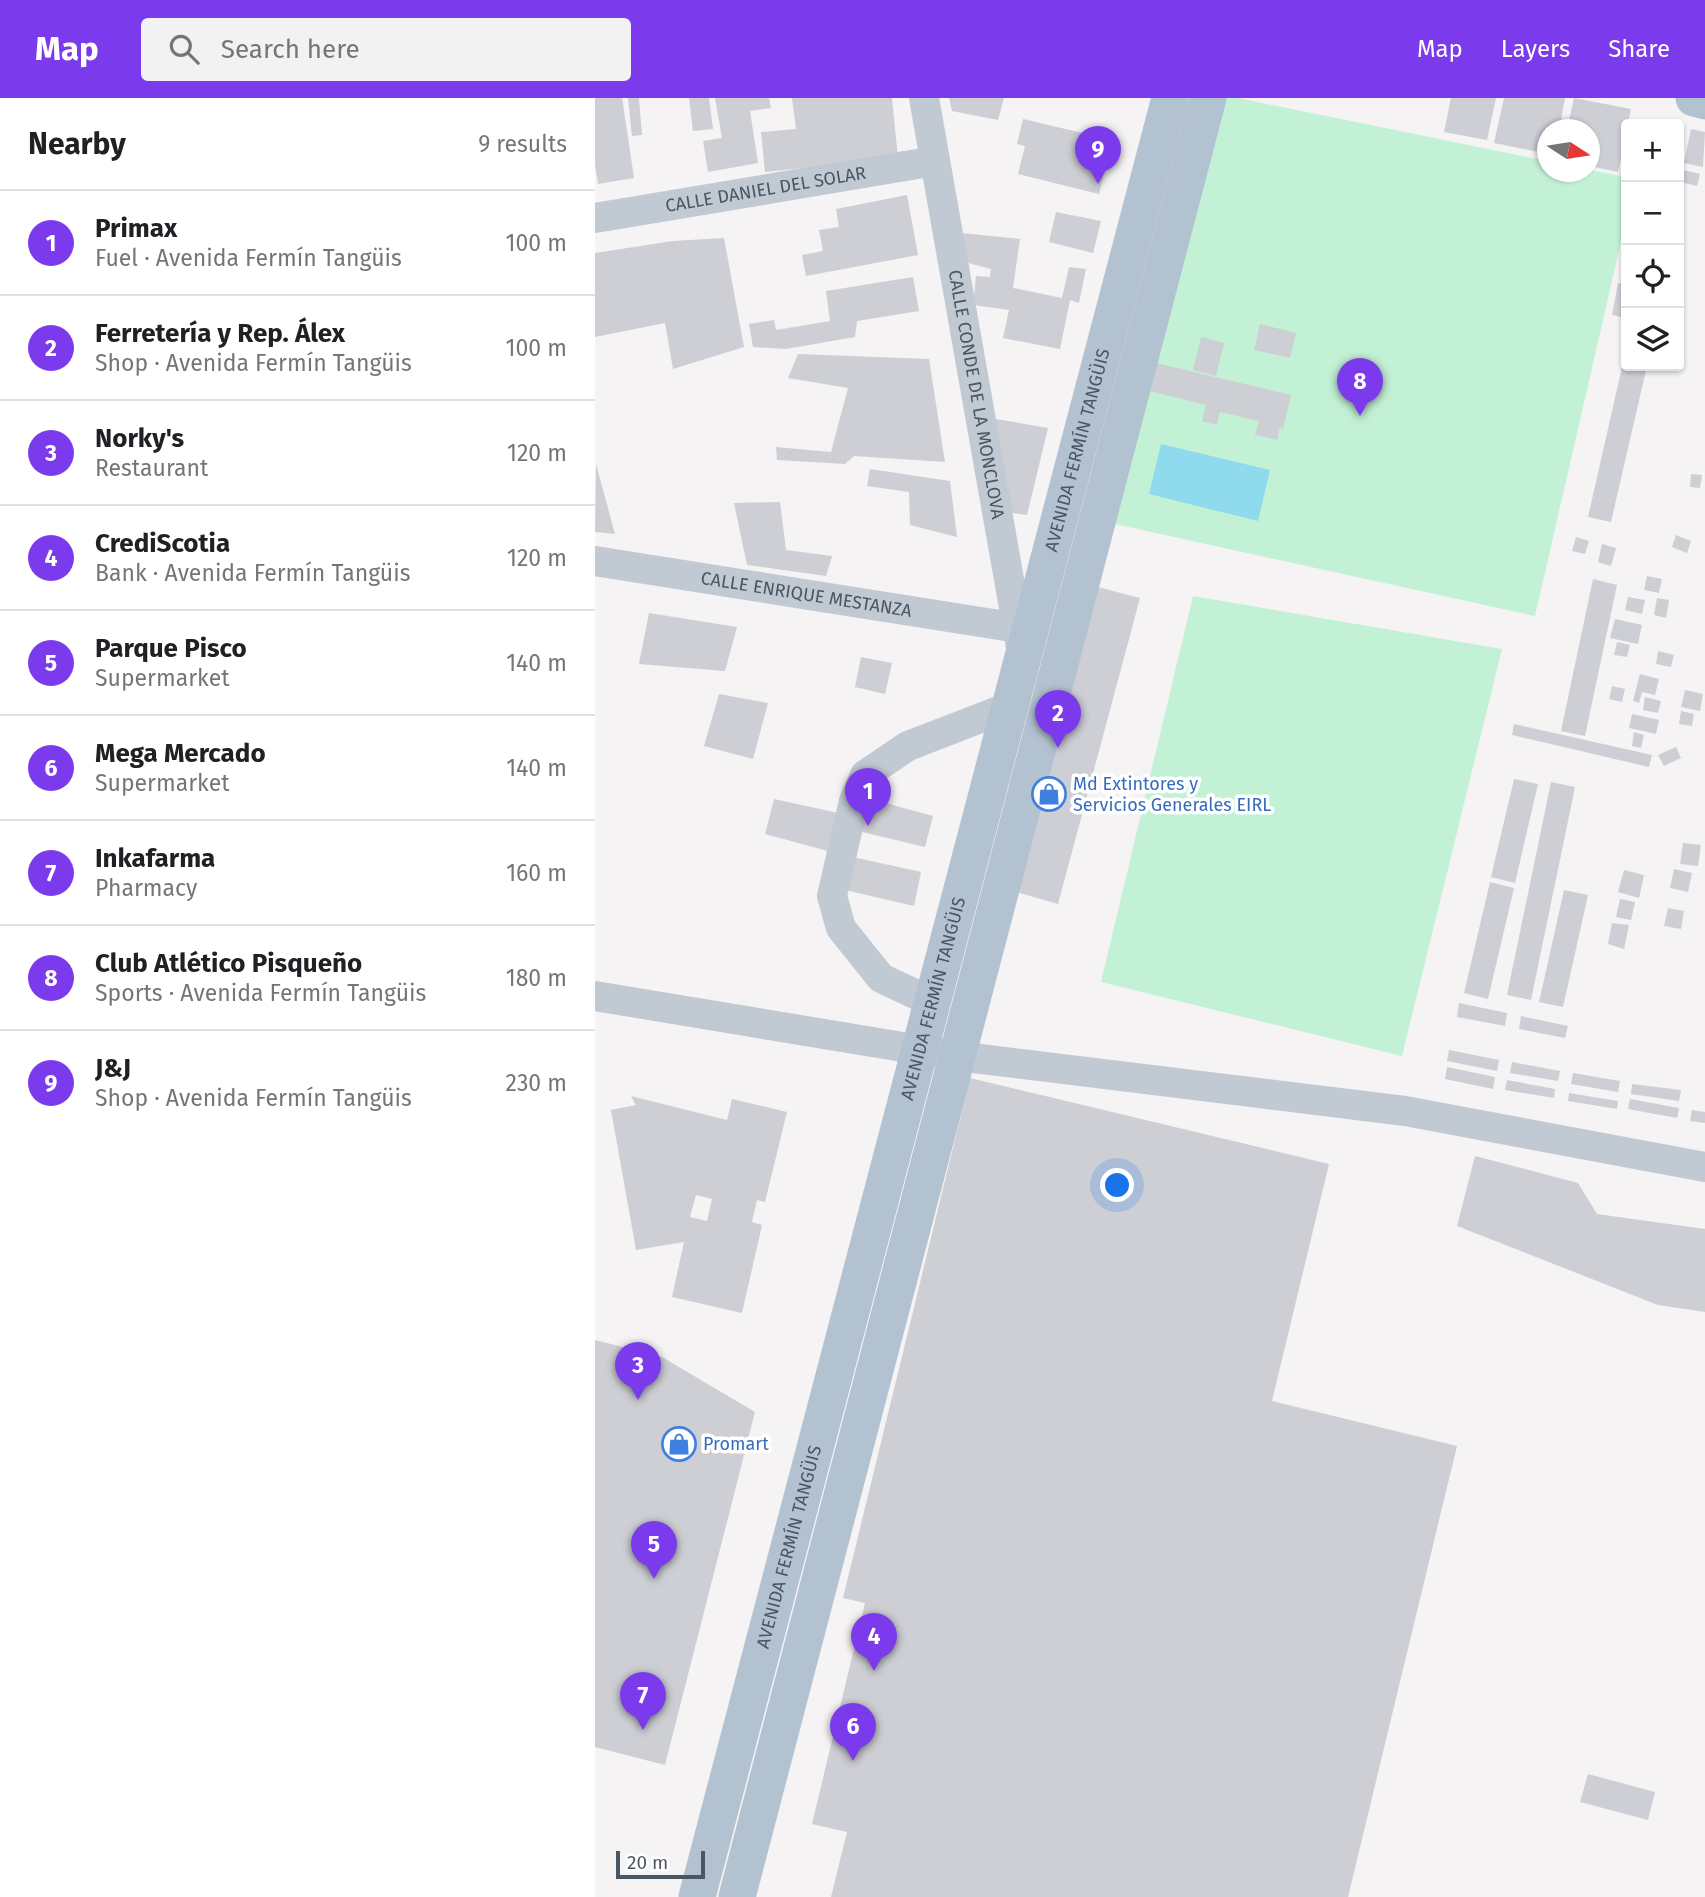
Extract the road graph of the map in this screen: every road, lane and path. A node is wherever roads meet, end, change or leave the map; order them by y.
1 (924, 98) edge
2 (1170, 98) edge
3 (1208, 98) edge
4 (1694, 98) edge
5 (1705, 101) edge
6 (935, 161) junction
7 (595, 218) edge
8 (595, 561) edge
9 (1020, 642) junction
10 (1059, 665) junction
11 (1009, 707) junction
12 (595, 993) edge
13 (932, 1002) junction
14 (919, 1049) junction
15 (957, 1056) junction
16 (1705, 1167) edge
17 (809, 1468) junction
18 (846, 1477) junction
19 (697, 1897) edge
20 (737, 1897) edge

1 - 6 street, CALLE CONDE DE LA MONCLOVA
2 - 9 main road, AVENIDA FERMÍN TANGÜIS
3 - 10 main road, AVENIDA FERMÍN TANGÜIS
4 - 5 main road
6 - 7 street, CALLE DANIEL DEL SOLAR
6 - 9 street, CALLE CONDE DE LA MONCLOVA
8 - 9 street, CALLE ENRIQUE MESTANZA
9 - 10 street
9 - 11 main road, AVENIDA FERMÍN TANGÜIS
10 - 15 main road, AVENIDA FERMÍN TANGÜIS
11 - 13 main road, AVENIDA FERMÍN TANGÜIS
11 - 13 street
12 - 14 street
13 - 14 main road, AVENIDA FERMÍN TANGÜIS
14 - 15 street
14 - 17 main road, AVENIDA FERMÍN TANGÜIS
15 - 16 street
15 - 18 main road, AVENIDA FERMÍN TANGÜIS
17 - 18 main road
17 - 19 main road, AVENIDA FERMÍN TANGÜIS
18 - 20 main road, AVENIDA FERMÍN TANGÜIS

